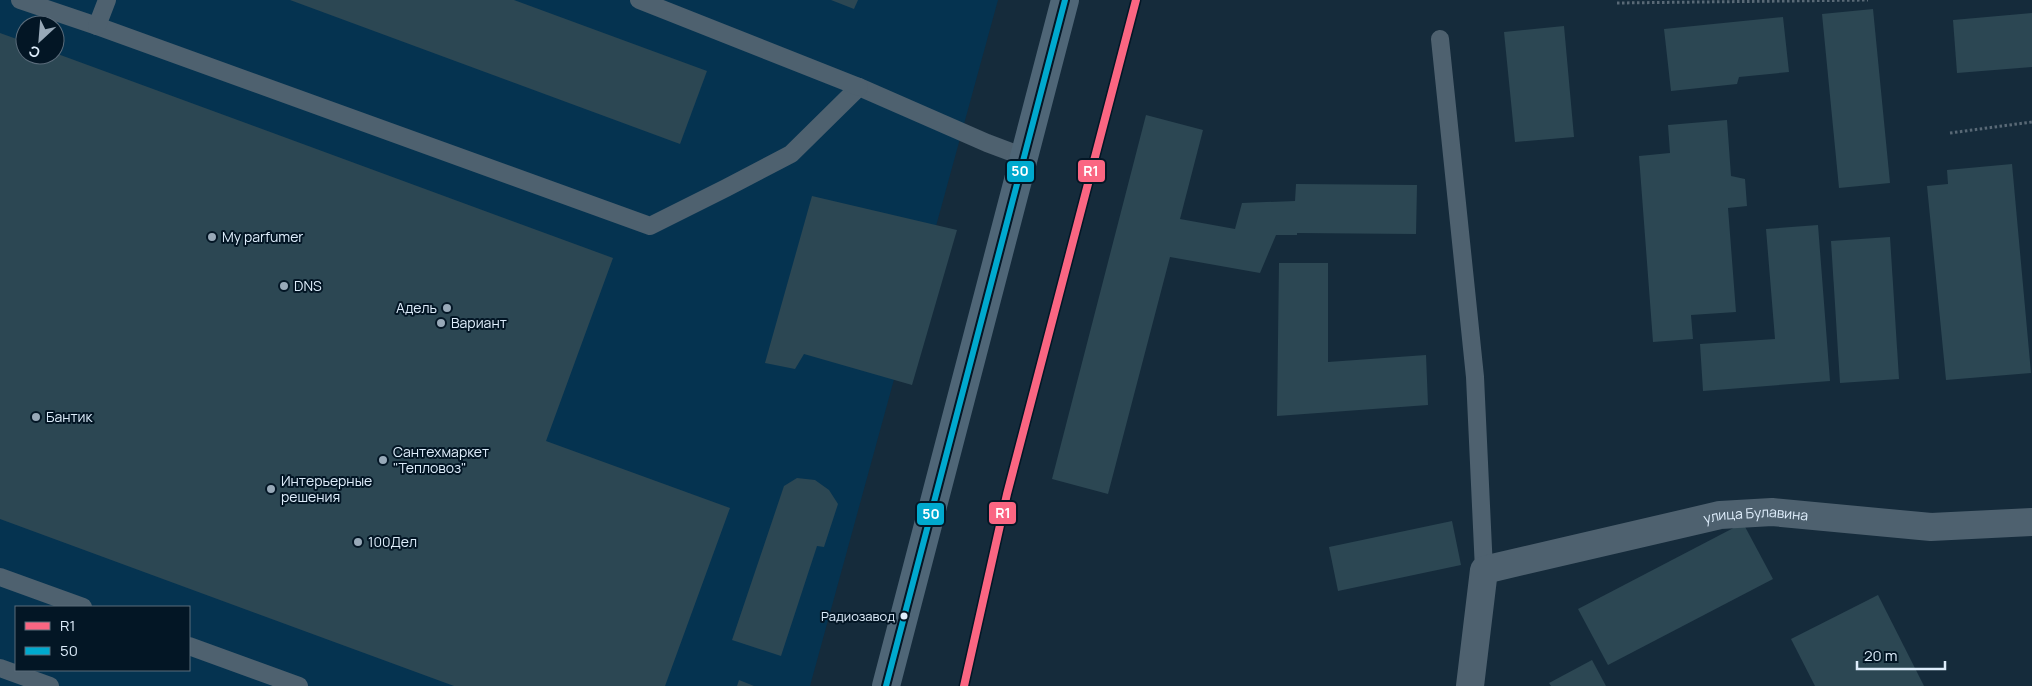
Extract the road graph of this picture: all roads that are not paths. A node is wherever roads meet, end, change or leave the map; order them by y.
1 (20, 0) edge
2 (107, 0) edge
3 (639, 0) edge
4 (1065, 0) edge
5 (97, 26) junction
6 (1440, 40) dead end
7 (860, 87) junction
8 (1024, 157) junction
9 (2032, 522) edge
10 (1484, 570) junction
11 (0, 577) edge
12 (80, 606) edge
13 (190, 646) edge
14 (0, 668) edge
15 (50, 686) edge
16 (299, 686) edge
17 (886, 686) edge
18 (1470, 686) edge

1 - 5 lane
2 - 5 lane
3 - 7 lane
4 - 8 main road
5 - 7 lane
6 - 10 lane
7 - 8 lane
8 - 17 main road
9 - 10 street, улица Булавина
10 - 18 street
11 - 12 lane
13 - 16 lane
14 - 15 lane

